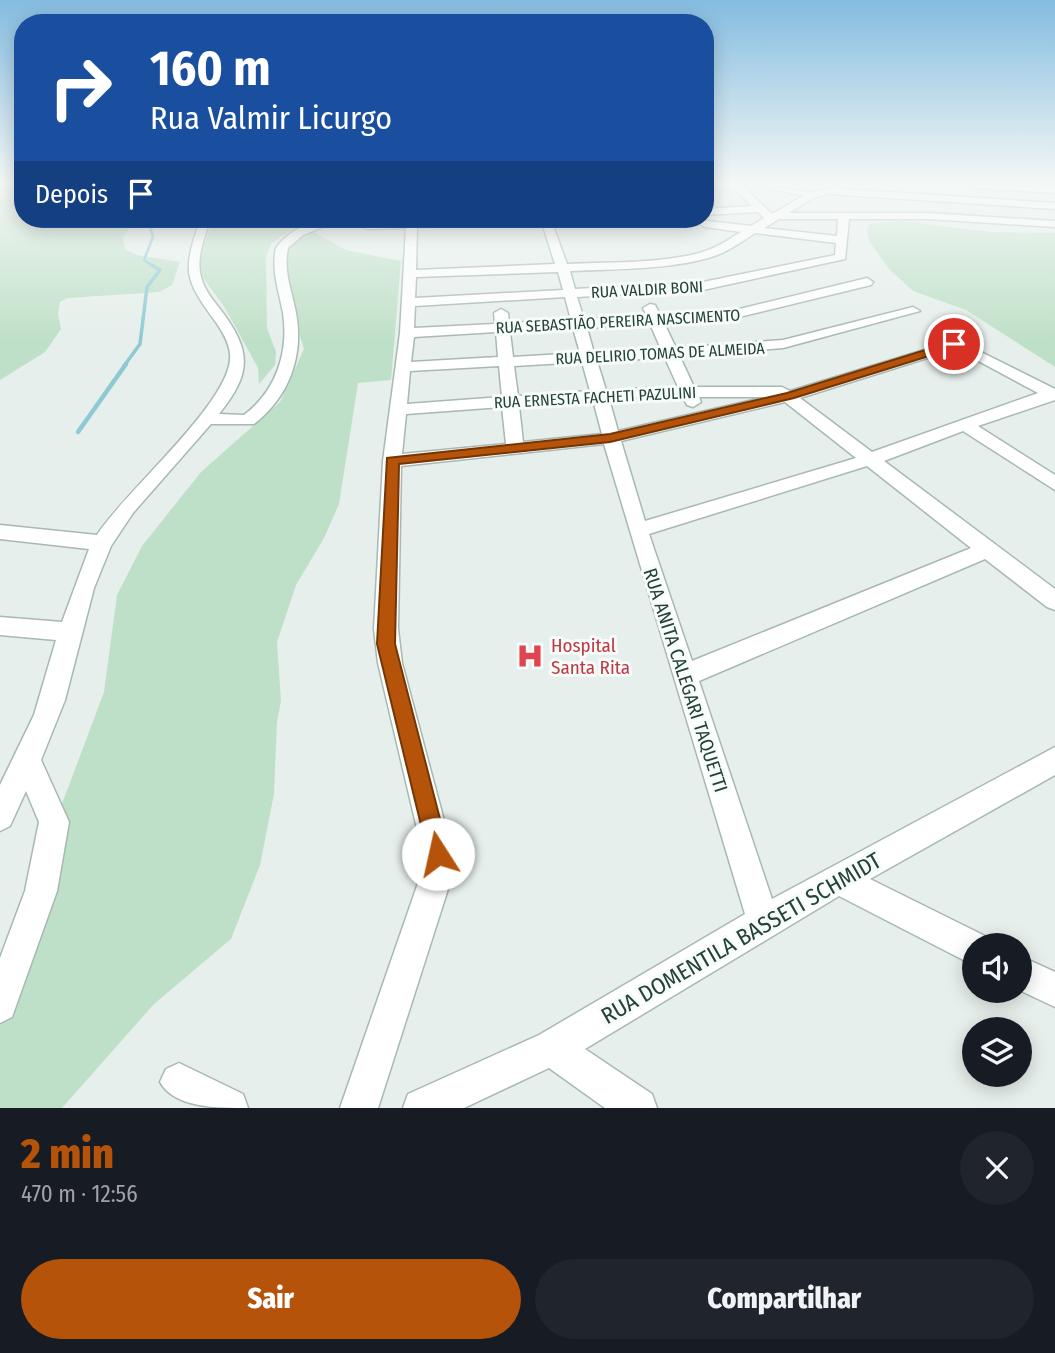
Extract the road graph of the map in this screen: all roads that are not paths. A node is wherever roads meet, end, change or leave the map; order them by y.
1 (200, 237) edge
2 (293, 237) edge
3 (411, 237) edge
4 (552, 237) edge
5 (741, 237) edge
6 (814, 237) edge
7 (843, 237) edge
8 (843, 240) junction
9 (630, 265) junction
10 (564, 269) junction
11 (410, 274) junction
12 (867, 282) dead end
13 (641, 290) junction
14 (570, 294) junction
15 (499, 297) junction
16 (409, 302) junction
17 (913, 311) dead end
18 (655, 320) junction
19 (579, 323) junction
20 (503, 327) junction
21 (407, 333) junction
22 (671, 354) junction
23 (589, 358) junction
24 (506, 362) junction
25 (402, 367) junction
26 (688, 391) junction
27 (1053, 394) edge
28 (599, 395) junction
29 (790, 396) junction
30 (510, 402) junction
31 (398, 410) junction
32 (700, 417) junction
33 (205, 419) junction
34 (965, 426) junction
35 (610, 438) junction
36 (514, 449) junction
37 (871, 459) junction
38 (392, 461) junction
39 (1055, 484) edge
40 (638, 530) junction
41 (0, 532) edge
42 (102, 543) junction
43 (986, 550) junction
44 (1055, 601) edge
45 (0, 626) edge
46 (71, 632) junction
47 (685, 675) junction
48 (26, 758) junction
49 (1055, 760) edge
50 (0, 816) edge
51 (839, 880) junction
52 (763, 921) junction
53 (962, 942) edge
54 (1032, 979) edge
55 (1055, 990) edge
56 (0, 1005) edge
57 (552, 1048) junction
58 (179, 1082) dead end
59 (229, 1108) edge
60 (359, 1108) edge
61 (422, 1108) edge
62 (638, 1108) edge

1 - 33 street
2 - 33 street
3 - 11 street
4 - 10 street, RUA ANITA CALEGARI TAQUETTI
5 - 9 street
6 - 8 street
7 - 8 street
8 - 13 street, RUA VALDIR BONI
9 - 10 street
9 - 13 street
10 - 11 street
10 - 14 street, RUA ANITA CALEGARI TAQUETTI
11 - 16 street
12 - 18 street, RUA SEBASTIÃO PEREIRA NASCIMENTO
13 - 14 street, RUA VALDIR BONI
13 - 18 street
14 - 15 street, RUA VALDIR BONI
14 - 19 street, RUA ANITA CALEGARI TAQUETTI
15 - 16 street, RUA VALDIR BONI
15 - 20 street
16 - 21 street
17 - 22 street, RUA DELIRIO TOMAS DE ALMEIDA
18 - 19 street, RUA SEBASTIÃO PEREIRA NASCIMENTO
18 - 22 street
19 - 20 street, RUA SEBASTIÃO PEREIRA NASCIMENTO
19 - 23 street, RUA ANITA CALEGARI TAQUETTI
20 - 21 street, RUA SEBASTIÃO PEREIRA NASCIMENTO
20 - 24 street
21 - 25 street
22 - 23 street, RUA DELIRIO TOMAS DE ALMEIDA
22 - 26 street
23 - 24 street, RUA DELIRIO TOMAS DE ALMEIDA
23 - 28 street, RUA ANITA CALEGARI TAQUETTI
24 - 25 street, RUA DELIRIO TOMAS DE ALMEIDA
24 - 30 street
25 - 31 street
26 - 28 street, RUA ERNESTA FACHETI PAZULINI
26 - 29 street, RUA ERNESTA FACHETI PAZULINI
26 - 32 street
27 - 29 street
27 - 34 street
28 - 30 street, RUA ERNESTA FACHETI PAZULINI
28 - 35 street, RUA ANITA CALEGARI TAQUETTI
29 - 32 street
29 - 37 street
30 - 31 street, RUA ERNESTA FACHETI PAZULINI
30 - 36 street
31 - 38 street
32 - 35 street
33 - 42 street
34 - 37 street
34 - 39 street
35 - 36 street
35 - 40 street, RUA ANITA CALEGARI TAQUETTI
36 - 38 street
37 - 40 street
37 - 43 street
38 - 60 street
40 - 47 street, RUA ANITA CALEGARI TAQUETTI
41 - 42 street
42 - 46 street
43 - 44 street
43 - 47 street
45 - 46 street
46 - 48 street
47 - 52 street, RUA ANITA CALEGARI TAQUETTI
48 - 50 street
48 - 56 street
49 - 51 street, RUA DOMENTILA BASSETI SCHMIDT
51 - 52 street, RUA DOMENTILA BASSETI SCHMIDT
51 - 53 street
52 - 57 street, RUA DOMENTILA BASSETI SCHMIDT
54 - 55 street
57 - 61 street, RUA DOMENTILA BASSETI SCHMIDT
57 - 62 street
58 - 59 street

